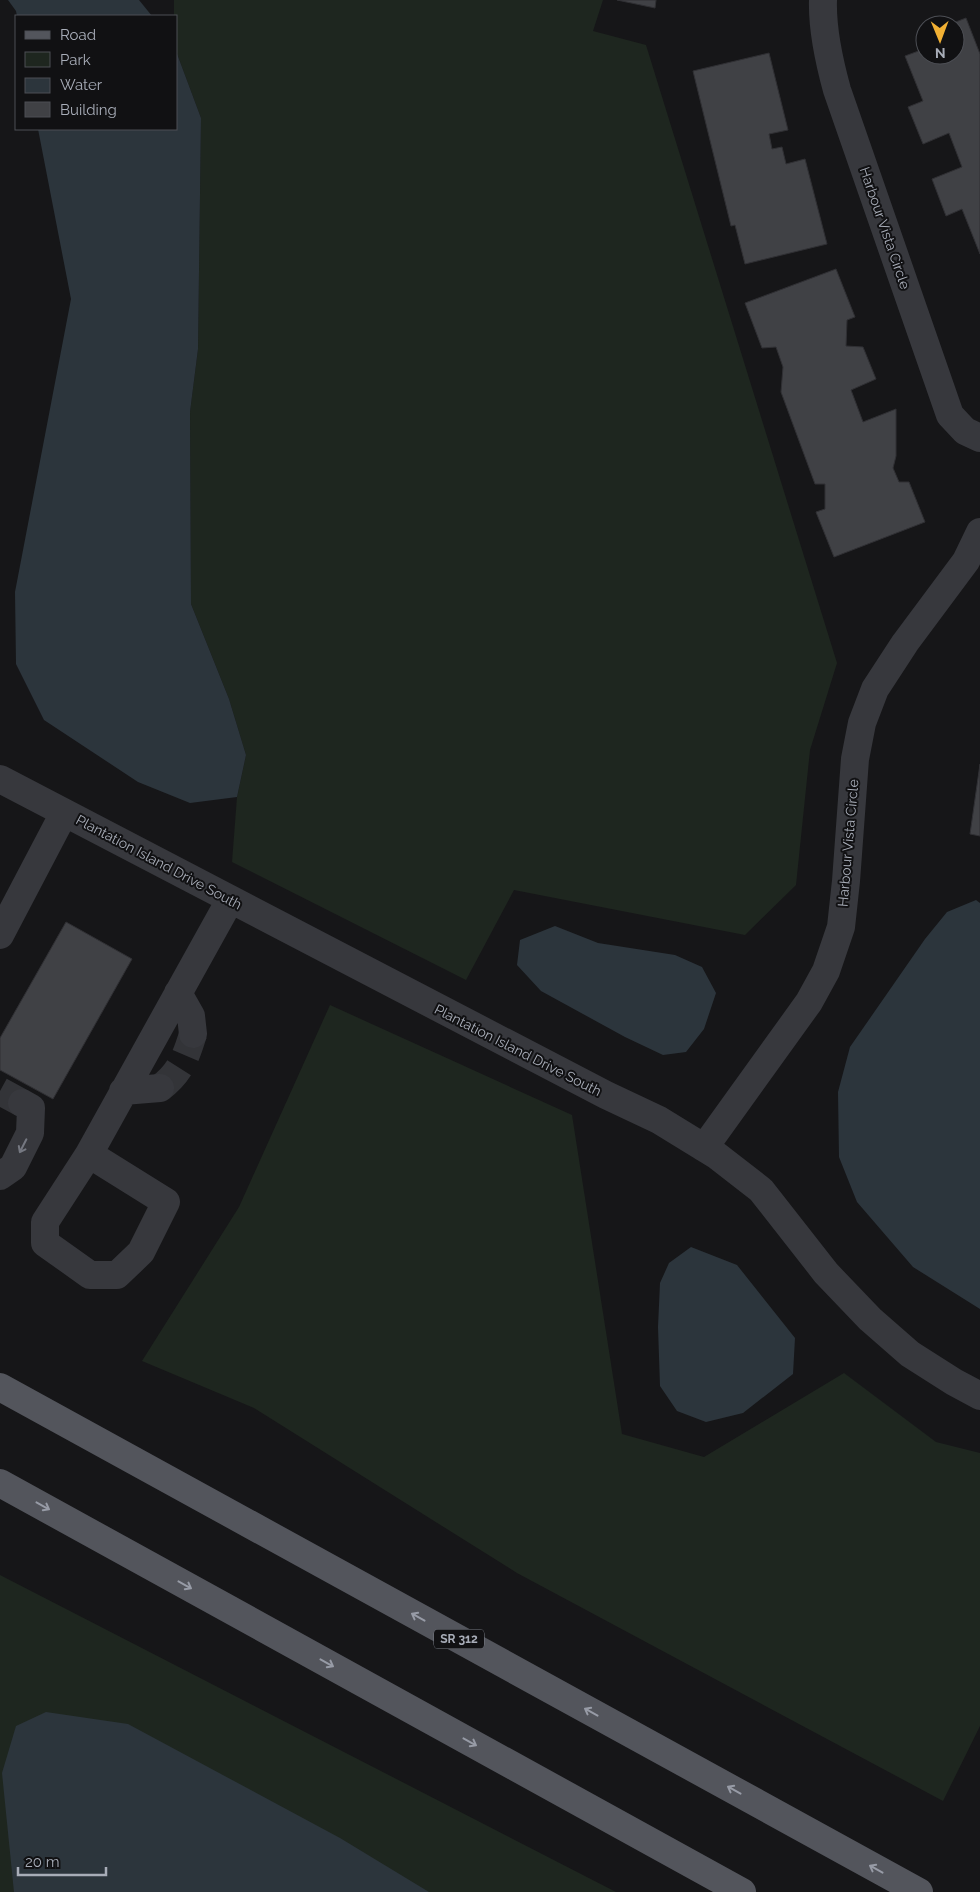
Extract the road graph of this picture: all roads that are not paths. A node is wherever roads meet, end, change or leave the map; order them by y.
1 (822, 0) edge
2 (980, 438) edge
3 (980, 532) edge
4 (0, 779) edge
5 (64, 812) junction
6 (230, 900) junction
7 (0, 935) edge
8 (178, 993) junction
9 (193, 1034) tunnel mouth
10 (160, 1088) tunnel mouth
11 (123, 1091) junction
12 (22, 1102) tunnel mouth
13 (704, 1148) junction
14 (89, 1154) junction
15 (0, 1176) edge
16 (0, 1387) edge
17 (980, 1396) edge
18 (0, 1483) edge
19 (742, 1892) edge
20 (919, 1892) edge

1 - 2 street, Harbour Vista Circle
3 - 13 street, Harbour Vista Circle
4 - 5 street, Plantation Island Drive South
5 - 6 street, Plantation Island Drive South
5 - 7 street
6 - 8 street
6 - 13 street, Plantation Island Drive South
8 - 9 street
8 - 11 street
10 - 11 street
11 - 14 street
12 -> 15 street
13 - 17 street, Plantation Island Drive South
14 - 14 street
20 -> 16 main road, SR 312
18 -> 19 main road

